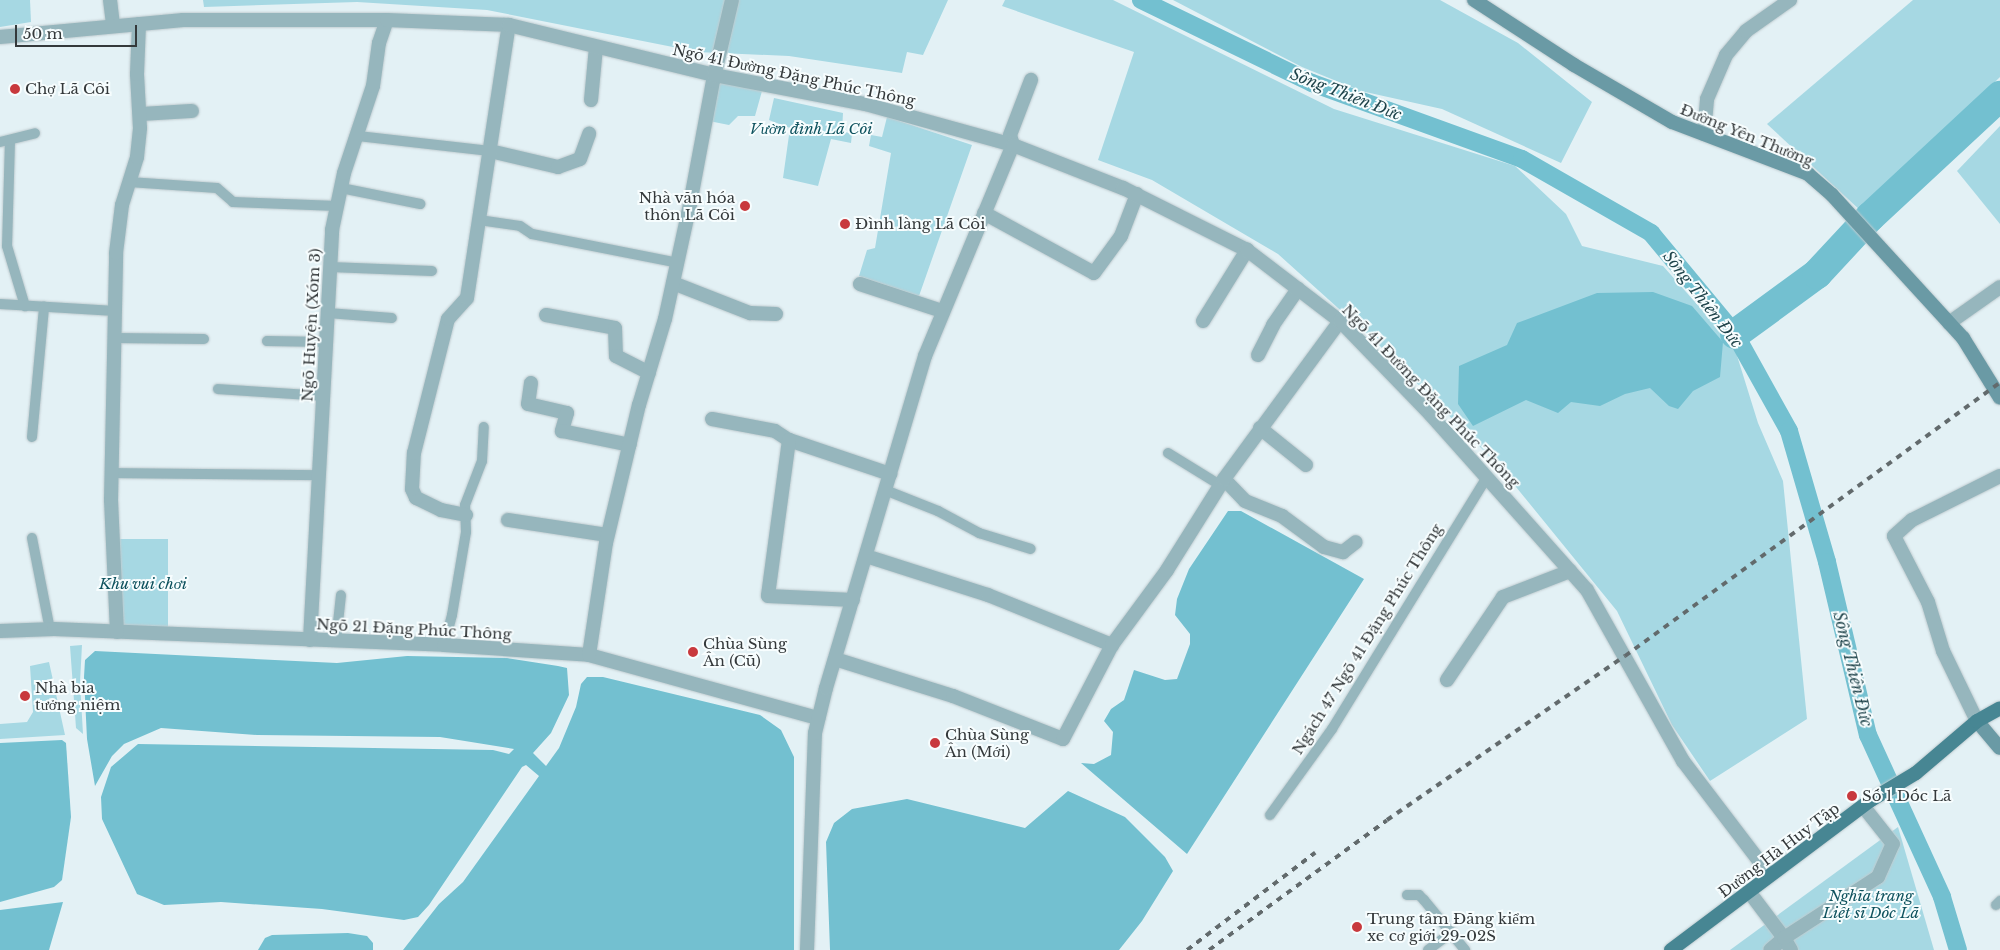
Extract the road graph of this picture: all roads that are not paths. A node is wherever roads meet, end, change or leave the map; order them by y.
1 (110, 0) edge
2 (732, 0) edge
3 (1474, 0) edge
4 (1790, 0) edge
5 (387, 20) junction
6 (139, 24) junction
7 (113, 26) junction
8 (509, 26) junction
9 (0, 36) edge
10 (596, 47) junction
11 (714, 75) junction
12 (1031, 80) dead end
13 (591, 100) dead end
14 (192, 111) dead end
15 (140, 114) junction
16 (35, 133) dead end
17 (590, 134) dead end
18 (1704, 134) junction
19 (358, 136) junction
20 (5, 141) edge
21 (1013, 145) junction
22 (490, 151) junction
23 (129, 182) junction
24 (341, 188) junction
25 (1137, 194) junction
26 (420, 204) dead end
27 (337, 206) junction
28 (984, 213) junction
29 (479, 220) junction
30 (1247, 250) junction
31 (678, 263) junction
32 (330, 267) junction
33 (432, 271) dead end
34 (673, 283) junction
35 (860, 284) dead end
36 (2000, 287) edge
37 (1298, 289) junction
38 (0, 304) edge
39 (25, 306) junction
40 (44, 307) junction
41 (115, 311) junction
42 (942, 311) junction
43 (328, 313) junction
44 (776, 314) dead end
45 (546, 315) dead end
46 (392, 318) dead end
47 (1203, 321) dead end
48 (1340, 321) junction
49 (1949, 323) junction
50 (114, 338) junction
51 (204, 340) dead end
52 (267, 341) dead end
53 (326, 342) junction
54 (1258, 355) dead end
55 (649, 372) junction
56 (531, 383) dead end
57 (218, 389) dead end
58 (323, 396) junction
59 (2000, 398) edge
60 (712, 419) dead end
61 (484, 427) dead end
62 (1260, 428) junction
63 (32, 437) dead end
64 (789, 440) junction
65 (630, 445) junction
66 (1168, 453) dead end
67 (1306, 465) dead end
68 (112, 474) junction
69 (890, 474) junction
70 (319, 475) junction
71 (2000, 476) edge
72 (1487, 477) junction
73 (1222, 482) junction
74 (885, 490) junction
75 (466, 515) junction
76 (508, 520) dead end
77 (607, 535) junction
78 (32, 538) dead end
79 (1356, 542) dead end
80 (1031, 549) dead end
81 (866, 556) junction
82 (1570, 571) junction
83 (341, 595) dead end
84 (853, 600) junction
85 (50, 630) junction
86 (0, 631) edge
87 (117, 632) junction
88 (310, 640) junction
89 (336, 641) junction
90 (444, 645) junction
91 (1112, 645) junction
92 (589, 655) junction
93 (835, 659) junction
94 (1447, 680) dead end
95 (2000, 708) edge
96 (818, 718) junction
97 (1977, 721) junction
98 (2000, 748) edge
99 (1867, 803) junction
100 (1270, 815) dead end
101 (1770, 875) junction
102 (1750, 893) junction
103 (1407, 896) dead end
104 (1452, 932) junction
105 (1788, 944) edge
106 (807, 950) edge
107 (1428, 950) edge
108 (1466, 950) edge
109 (1671, 950) edge
110 (1770, 950) edge

1 - 7 street
2 - 11 street
3 - 18 main road, Đường Yên Thường
4 - 18 street
5 - 6 street, Ngõ 41 Đường Đặng Phúc Thông
5 - 8 street, Ngõ 41 Đường Đặng Phúc Thông
5 - 19 street, Ngõ Huyện (Xóm 3)
6 - 7 street, Ngõ 41 Đường Đặng Phúc Thông
6 - 15 street
7 - 9 street, Ngõ 41 Đường Đặng Phúc Thông
8 - 10 street, Ngõ 41 Đường Đặng Phúc Thông
8 - 22 street
10 - 11 street, Ngõ 41 Đường Đặng Phúc Thông
10 - 13 street
11 - 21 street, Ngõ 41 Đường Đặng Phúc Thông
11 - 31 street
12 - 21 street
14 - 15 street
15 - 23 street
16 - 20 lane
17 - 22 street
18 - 49 main road, Đường Yên Thường
19 - 22 lane
19 - 24 street, Ngõ Huyện (Xóm 3)
20 - 39 lane
21 - 25 street, Ngõ 41 Đường Đặng Phúc Thông
21 - 28 street
22 - 29 street
23 - 27 lane
23 - 41 street
24 - 26 lane
24 - 27 street, Ngõ Huyện (Xóm 3)
25 - 28 street
25 - 30 street, Ngõ 41 Đường Đặng Phúc Thông
27 - 32 street, Ngõ Huyện (Xóm 3)
28 - 42 street
29 - 31 lane
29 - 75 street
30 - 37 street, Ngõ 41 Đường Đặng Phúc Thông
30 - 47 street
31 - 34 street
32 - 33 lane
32 - 43 street, Ngõ Huyện (Xóm 3)
34 - 44 street
34 - 55 street
35 - 42 street
36 - 49 street
37 - 48 street, Ngõ 41 Đường Đặng Phúc Thông
37 - 54 street
38 - 39 lane
39 - 40 lane
40 - 41 lane
40 - 63 lane
41 - 50 street
42 - 69 street
43 - 46 lane
43 - 53 street, Ngõ Huyện (Xóm 3)
45 - 55 street
48 - 62 street
48 - 72 street, Ngõ 41 Đường Đặng Phúc Thông
49 - 59 main road, Đường Yên Thường
50 - 51 lane
50 - 68 street
52 - 53 lane
53 - 58 street, Ngõ Huyện (Xóm 3)
55 - 65 street
56 - 65 street
57 - 58 lane
58 - 70 street, Ngõ Huyện (Xóm 3)
60 - 64 street
61 - 75 lane
62 - 67 street
62 - 73 street
64 - 69 street
64 - 84 street
65 - 77 street
66 - 73 lane
68 - 70 lane
68 - 87 street
69 - 74 street
70 - 88 street, Ngõ Huyện (Xóm 3)
71 - 97 street
72 - 82 street, Ngõ 41 Đường Đặng Phúc Thông
72 - 100 lane, Ngách 47 Ngõ 41 Đặng Phúc Thông
73 - 79 street
73 - 91 street
74 - 80 lane
74 - 81 street
75 - 90 lane
76 - 77 street
77 - 92 street
78 - 85 lane
81 - 84 street
81 - 91 street
82 - 94 street
82 - 101 street, Ngõ 41 Đường Đặng Phúc Thông
83 - 89 lane
84 - 93 street
85 - 86 street, Ngõ 21 Đặng Phúc Thông
85 - 87 street, Ngõ 21 Đặng Phúc Thông
87 - 88 street, Ngõ 21 Đặng Phúc Thông
88 - 89 street, Ngõ 21 Đặng Phúc Thông
89 - 90 street, Ngõ 21 Đặng Phúc Thông
90 - 92 street, Ngõ 21 Đặng Phúc Thông
91 - 93 street
92 - 96 street, Ngõ 21 Đặng Phúc Thông
93 - 96 street
95 - 97 main road, Đường Hà Huy Tập
96 - 106 street
97 - 98 main road
97 - 99 main road, Đường Hà Huy Tập
99 - 101 main road, Đường Hà Huy Tập
99 - 105 street
101 - 102 main road, Đường Hà Huy Tập
102 - 105 street
102 - 109 main road, Đường Hà Huy Tập
103 - 104 lane
104 - 107 lane
104 - 108 lane
105 - 110 street

